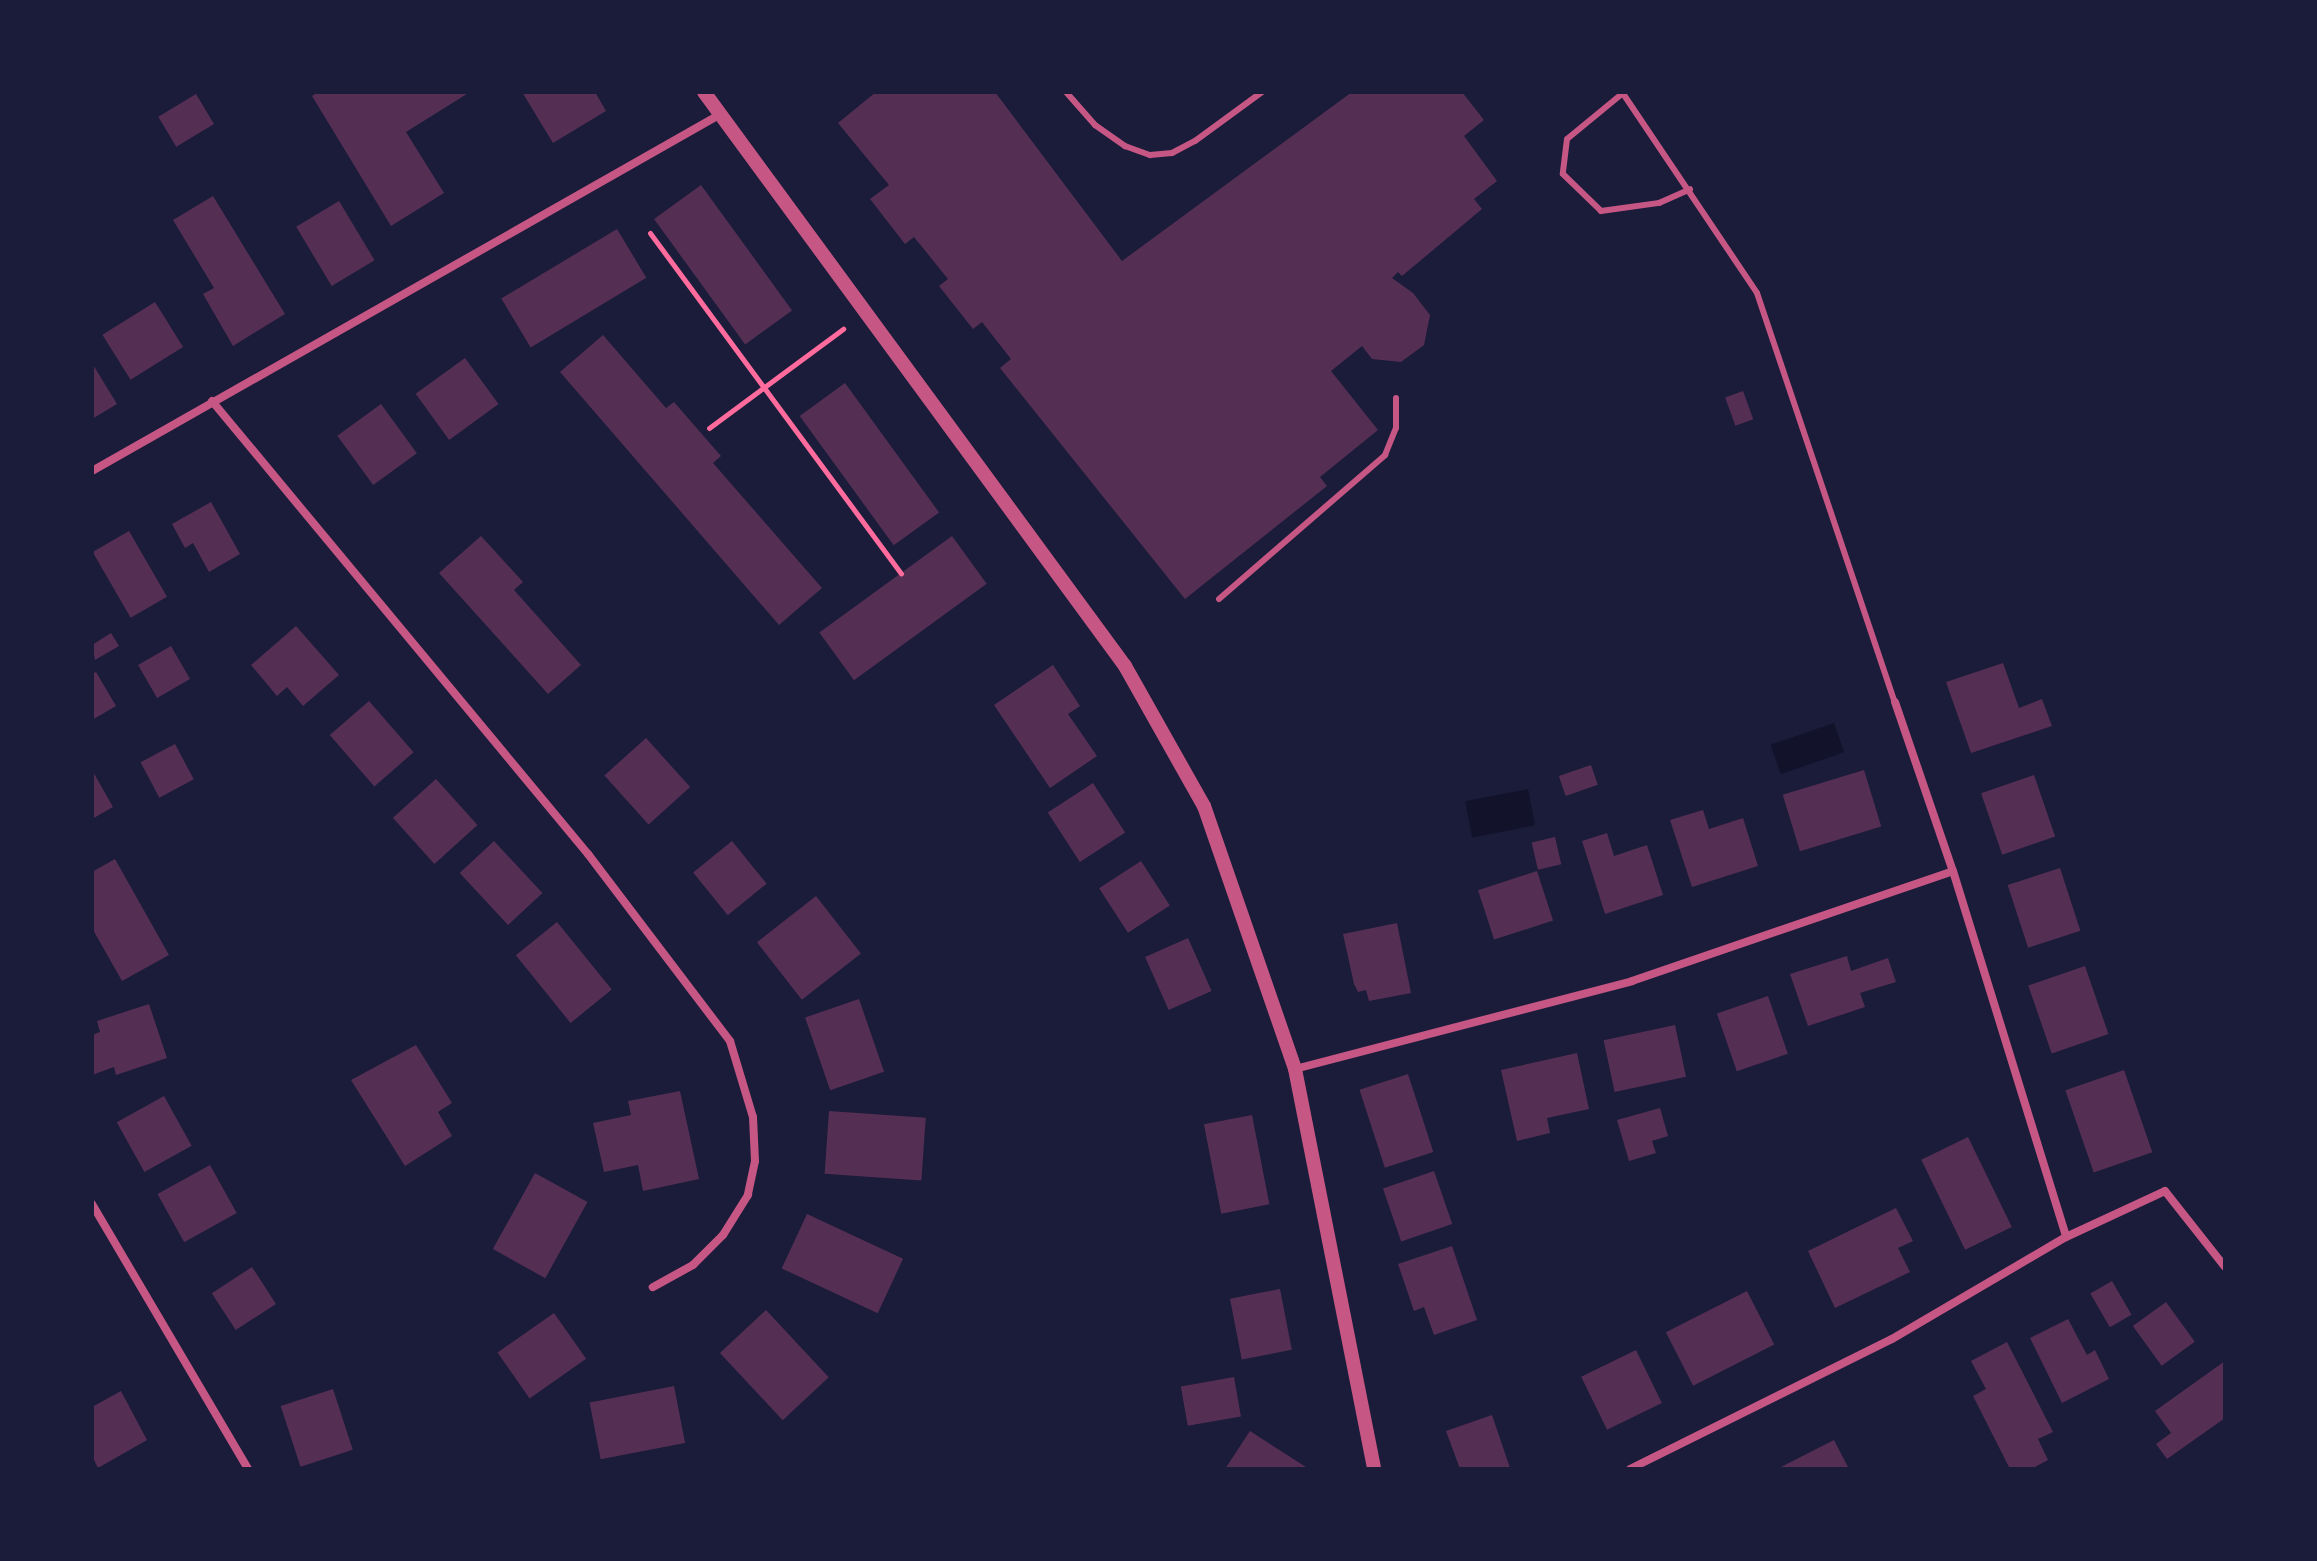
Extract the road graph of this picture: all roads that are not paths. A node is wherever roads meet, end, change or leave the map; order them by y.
1 (704, 92) edge
2 (1066, 92) edge
3 (1262, 92) edge
4 (1622, 92) edge
5 (721, 114) junction
6 (1690, 189) junction
7 (1396, 398) dead end
8 (212, 401) junction
9 (92, 471) edge
10 (1219, 599) dead end
11 (1895, 702) joint
12 (1953, 871) junction
13 (1295, 1069) junction
14 (92, 1204) edge
15 (2066, 1237) junction
16 (2225, 1267) edge
17 (653, 1287) dead end
18 (248, 1469) edge
19 (1374, 1469) edge
20 (1630, 1469) edge

1 - 5 street
2 - 3 lane
4 - 6 lane
4 - 6 lane
5 - 8 street
5 - 13 street
6 - 11 lane
7 - 10 lane
8 - 9 street
8 - 17 street
11 - 12 street
12 - 13 street
12 - 15 street
13 - 19 street
14 - 18 street
15 - 16 street
15 - 20 street

